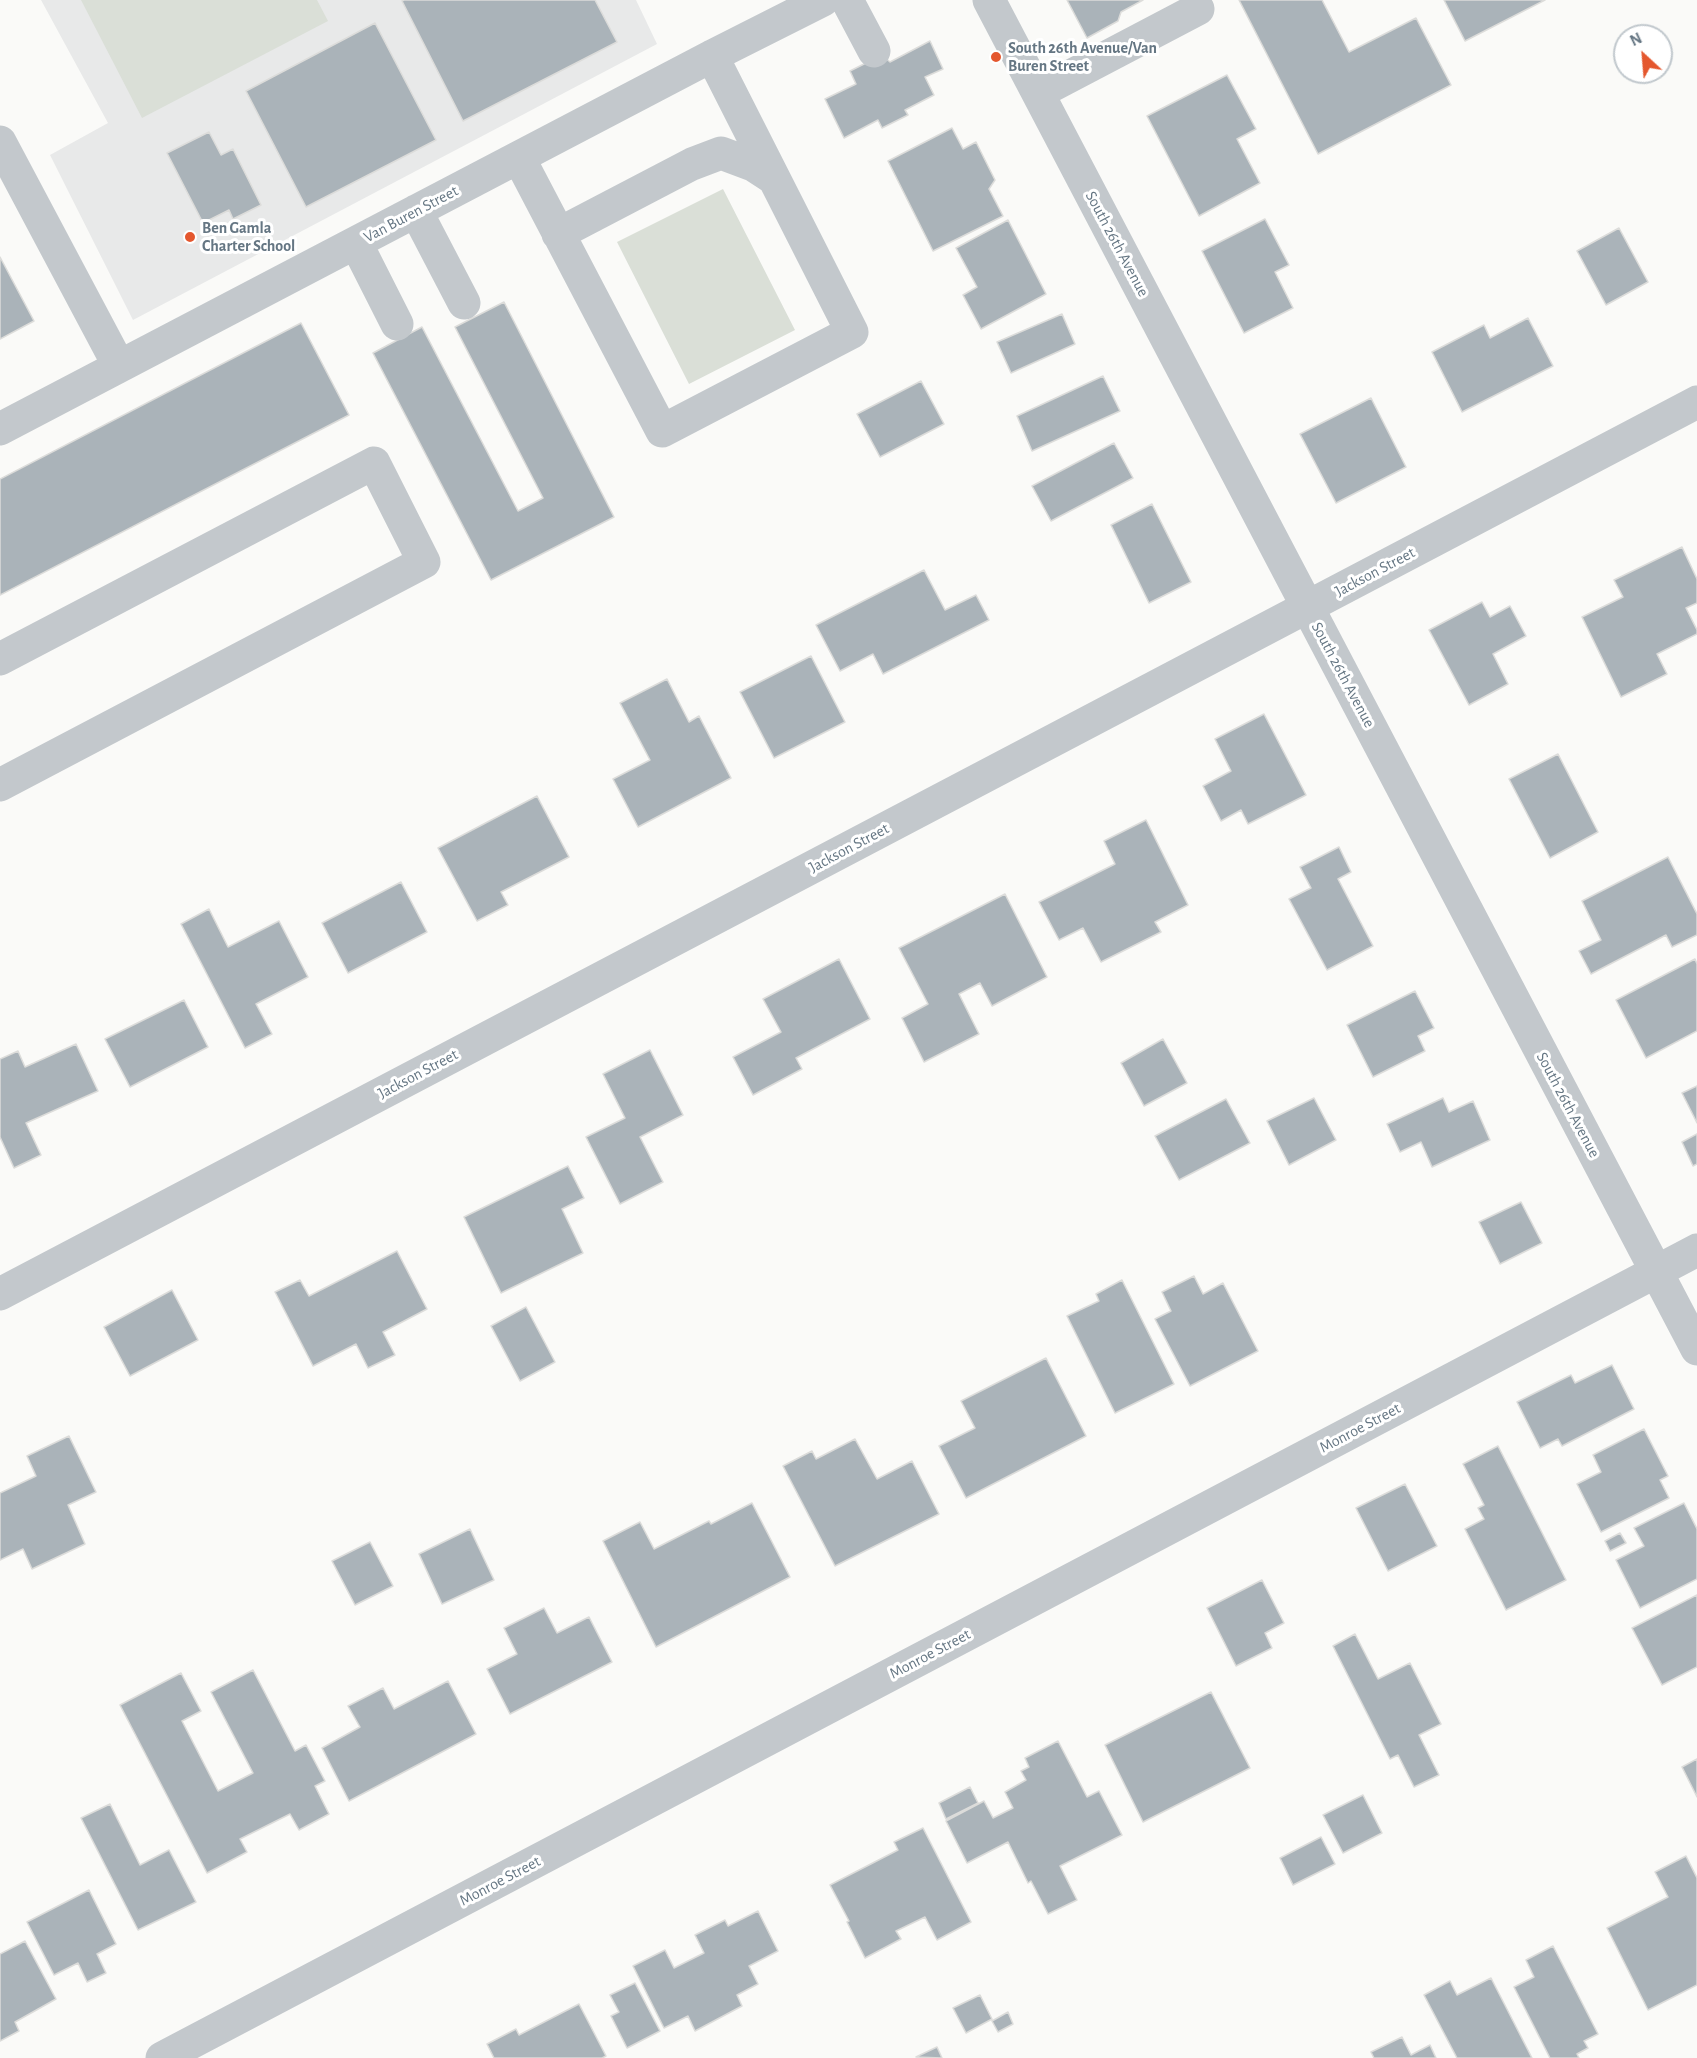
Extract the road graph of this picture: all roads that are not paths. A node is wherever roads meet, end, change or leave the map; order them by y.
1 (823, 0) edge
2 (847, 0) edge
3 (989, 0) edge
4 (1198, 9) dead end
5 (874, 51) dead end
6 (711, 56) junction
7 (1038, 93) junction
8 (0, 142) edge
9 (519, 158) junction
10 (774, 178) junction
11 (416, 211) junction
12 (558, 234) junction
13 (356, 243) junction
14 (464, 303) dead end
15 (397, 324) dead end
16 (119, 366) junction
17 (1697, 402) edge
18 (0, 429) edge
19 (1308, 607) junction
20 (0, 659) edge
21 (0, 785) edge
22 (1697, 1250) edge
23 (1656, 1272) junction
24 (0, 1294) edge
25 (1697, 1349) edge
26 (162, 2058) edge

1 - 6 street, Van Buren Street
2 - 5 street
3 - 7 street, South 26th Avenue
4 - 7 street
6 - 9 street, Van Buren Street
6 - 10 street
7 - 19 street, South 26th Avenue
8 - 16 street
9 - 11 street, Van Buren Street
9 - 12 street
10 - 12 street
10 - 12 street
11 - 13 street, Van Buren Street
11 - 14 street
13 - 15 street
13 - 16 street, Van Buren Street
16 - 18 street, Van Buren Street
17 - 19 street, Jackson Street
19 - 23 street, South 26th Avenue
19 - 24 street, Jackson Street
20 - 21 street
22 - 23 street, Monroe Street
23 - 25 street, South 26th Avenue
23 - 26 street, Monroe Street

